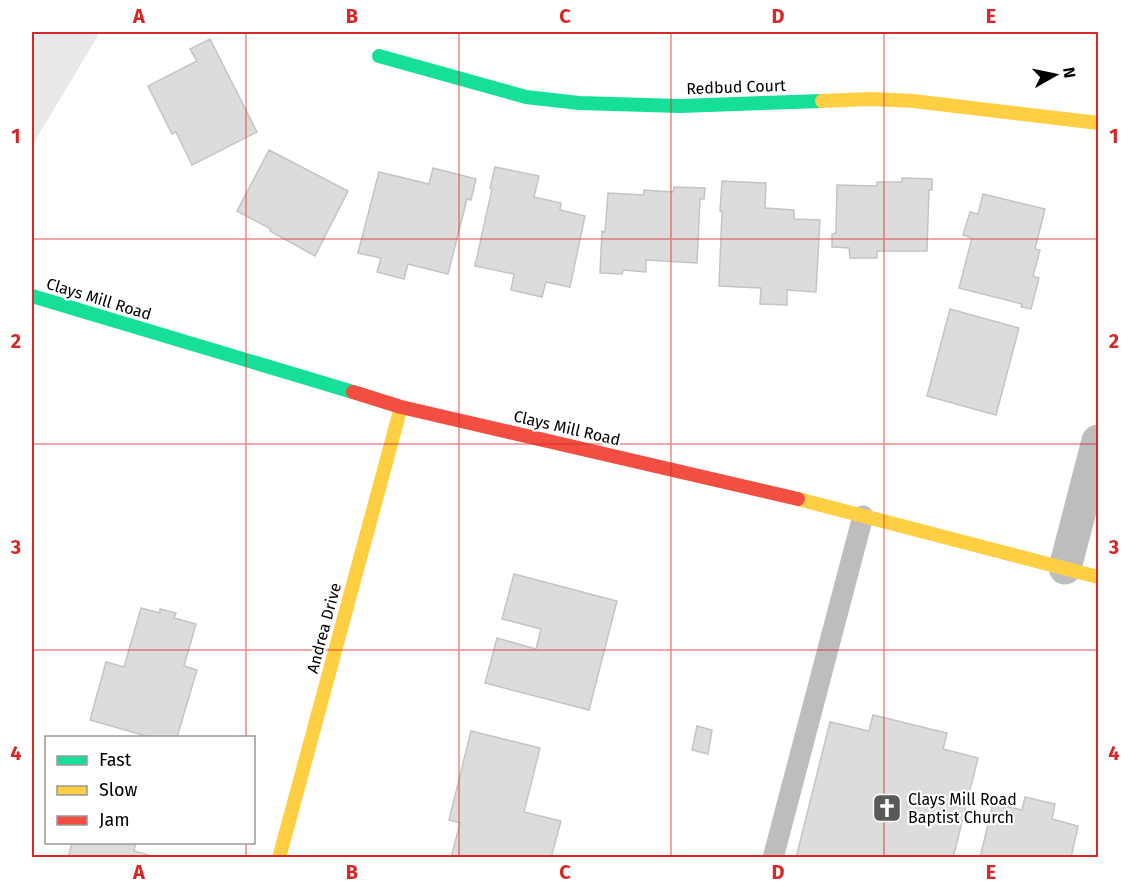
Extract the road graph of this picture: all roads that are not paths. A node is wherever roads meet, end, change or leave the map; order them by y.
1 (379, 56) dead end
2 (1098, 123) edge
3 (32, 296) edge
4 (401, 407) junction
5 (1098, 441) edge
6 (862, 516) junction
7 (1065, 568) junction
8 (1098, 577) edge
9 (279, 858) edge
10 (773, 858) edge

1 - 2 street, Redbud Court
3 - 4 street, Clays Mill Road
4 - 6 street, Clays Mill Road
4 - 9 street, Andrea Drive
5 - 7 street
6 - 7 street, Clays Mill Road
6 - 10 lane
7 - 8 street, Clays Mill Road

